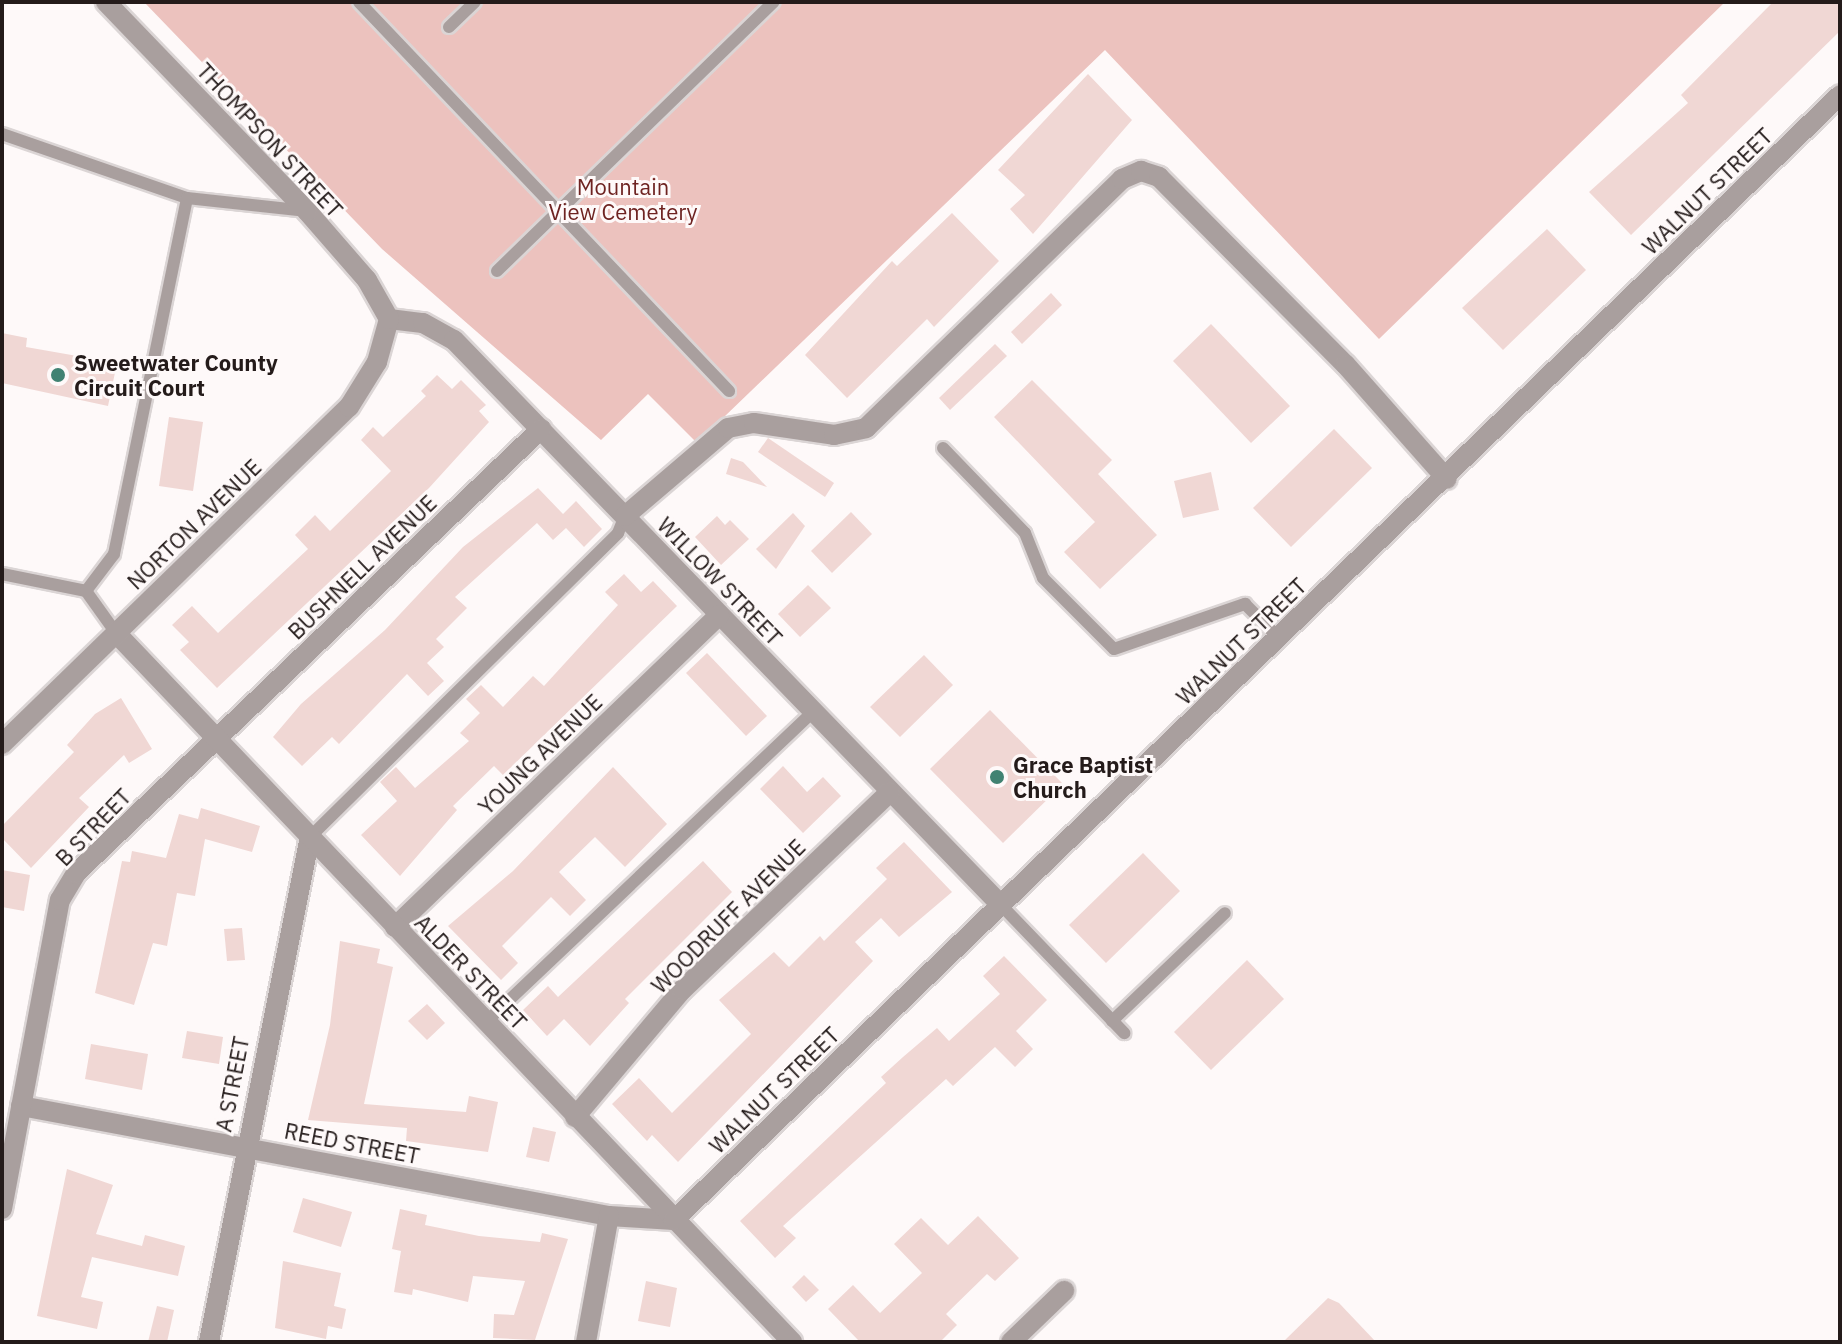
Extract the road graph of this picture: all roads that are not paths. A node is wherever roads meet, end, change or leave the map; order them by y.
1 (106, 2) edge
2 (359, 2) edge
3 (475, 2) edge
4 (774, 2) edge
5 (449, 27) dead end
6 (1840, 95) edge
7 (2, 134) edge
8 (187, 198) junction
9 (307, 211) junction
10 (559, 211) junction
11 (497, 271) dead end
12 (389, 319) junction
13 (729, 391) dead end
14 (541, 429) junction
15 (943, 448) dead end
16 (1447, 479) junction
17 (625, 516) junction
18 (2, 574) edge
19 (86, 591) junction
20 (719, 615) junction
21 (116, 633) junction
22 (1279, 638) junction
23 (813, 712) junction
24 (217, 739) junction
25 (2, 744) edge
26 (890, 792) junction
27 (310, 837) junction
28 (1001, 905) junction
29 (1225, 913) dead end
30 (395, 927) junction
31 (1112, 1021) junction
32 (486, 1022) junction
33 (1124, 1033) dead end
34 (21, 1106) junction
35 (575, 1117) junction
36 (244, 1148) junction
37 (2, 1209) edge
38 (609, 1216) junction
39 (674, 1220) junction
40 (1064, 1291) dead end
41 (209, 1342) edge
42 (586, 1342) edge
43 (792, 1342) edge
44 (1011, 1342) edge

1 - 9 street, THOMPSON STREET
2 - 10 lane
3 - 5 lane
4 - 10 lane
6 - 16 street, WALNUT STREET
7 - 8 lane
8 - 9 lane
8 - 19 lane
9 - 12 street, THOMPSON STREET
10 - 11 lane
10 - 13 lane
12 - 14 street, WILLOW STREET
12 - 21 street, NORTON AVENUE
14 - 17 street, WILLOW STREET
14 - 24 street, BUSHNELL AVENUE
15 - 22 lane
16 - 17 street
16 - 22 street, WALNUT STREET
17 - 20 street, WILLOW STREET
17 - 27 lane
18 - 19 lane
19 - 21 lane
20 - 23 street, WILLOW STREET
20 - 30 street, YOUNG AVENUE
21 - 24 street, ALDER STREET
21 - 25 street, NORTON AVENUE
22 - 28 street, WALNUT STREET
23 - 26 street, WILLOW STREET
23 - 32 lane
24 - 27 street, ALDER STREET
24 - 34 street, B STREET
26 - 28 street, WILLOW STREET
26 - 35 street, WOODRUFF AVENUE
27 - 30 street, ALDER STREET
27 - 36 street, A STREET
28 - 31 lane
28 - 39 street, WALNUT STREET
29 - 31 lane
30 - 32 street, ALDER STREET
31 - 33 lane
32 - 35 street, ALDER STREET
34 - 36 street, REED STREET
34 - 37 street, B STREET
35 - 39 street, ALDER STREET
36 - 38 street, REED STREET
36 - 41 street, A STREET
38 - 39 street, REED STREET
38 - 42 street
39 - 43 street, ALDER STREET
40 - 44 street

